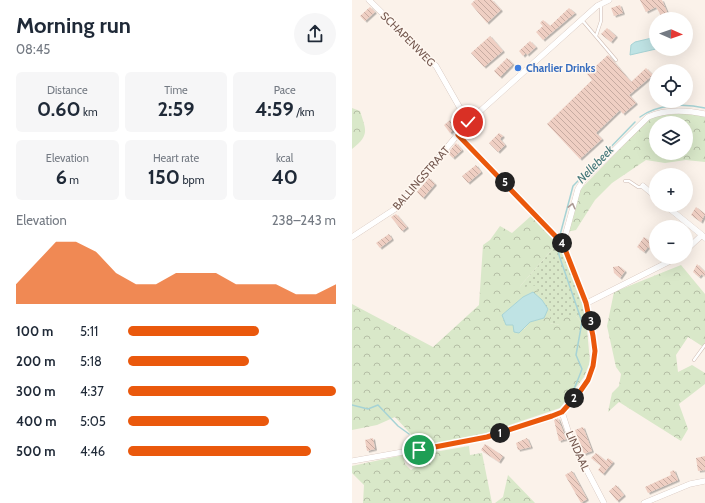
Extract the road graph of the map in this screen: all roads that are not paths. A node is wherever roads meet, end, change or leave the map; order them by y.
1 (369, 0) edge
2 (609, 0) edge
3 (600, 4) junction
4 (582, 20) junction
5 (596, 36) junction
6 (616, 60) dead end
7 (705, 114) edge
8 (468, 122) junction
9 (458, 135) junction
10 (625, 181) dead end
11 (643, 186) joint
12 (649, 191) edge
13 (673, 212) edge
14 (352, 237) edge
15 (703, 237) edge
16 (563, 244) junction
17 (693, 245) edge
18 (664, 264) edge
19 (586, 303) junction
20 (705, 345) edge
21 (694, 360) dead end
22 (562, 412) junction
23 (352, 461) edge
24 (705, 481) edge
25 (604, 503) edge
26 (644, 503) edge

1 - 8 street, SCHAPENWEG
2 - 3 street, BALLINGSTRAAT
3 - 4 street, BALLINGSTRAAT
3 - 5 lane
4 - 5 lane
4 - 8 street, BALLINGSTRAAT
5 - 6 lane
16 -> 7 street
8 - 9 street, BALLINGSTRAAT
9 - 14 street, BALLINGSTRAAT
9 - 16 street
10 - 11 lane
11 - 12 street
13 - 15 street
15 - 17 street
16 - 19 street
18 - 19 street
19 - 22 street
20 - 21 lane
22 - 23 street
22 - 25 street, LINDAAL
24 - 26 street

